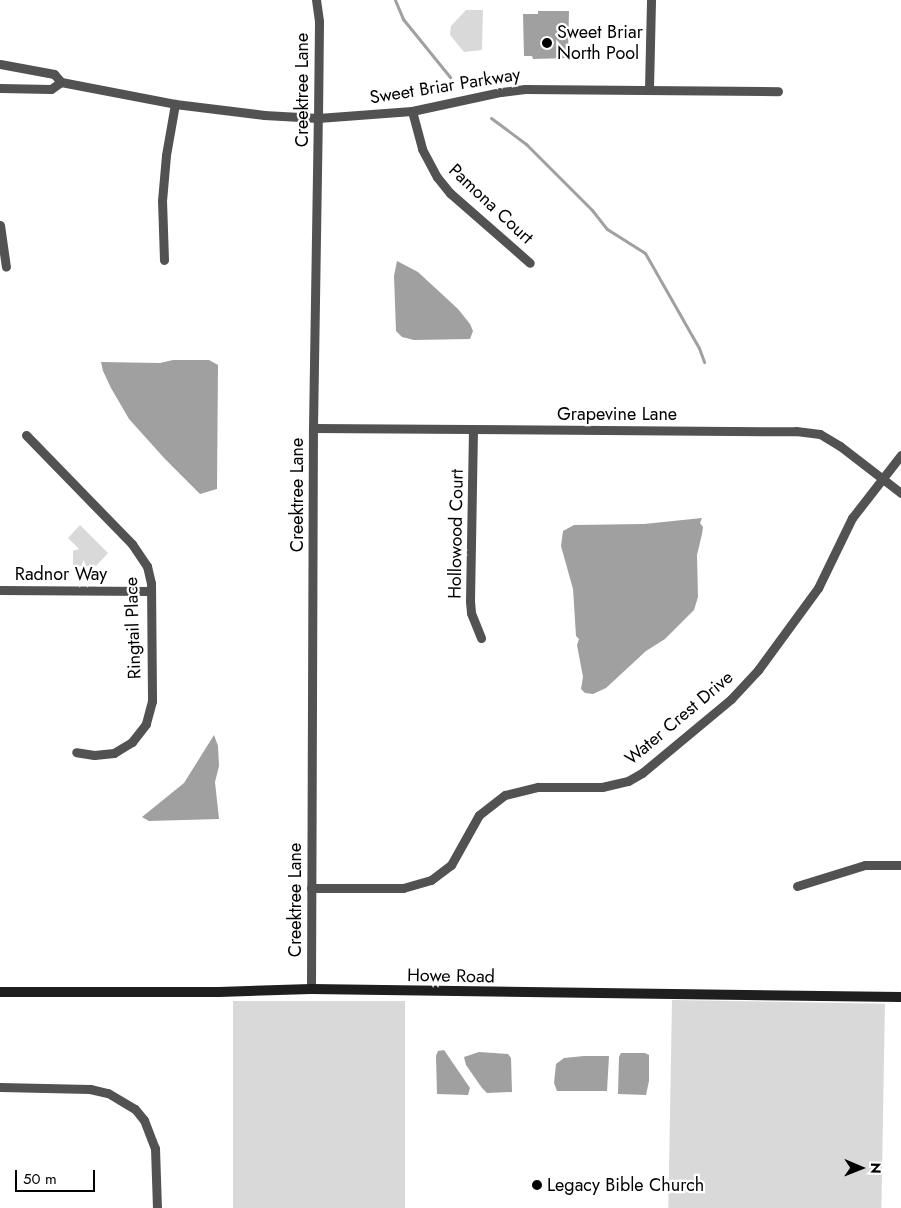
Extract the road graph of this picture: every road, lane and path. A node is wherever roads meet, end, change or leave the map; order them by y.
1 (316, 0) edge
2 (651, 0) edge
3 (0, 64) edge
4 (60, 82) junction
5 (0, 88) edge
6 (649, 89) junction
7 (778, 91) dead end
8 (176, 104) junction
9 (412, 111) junction
10 (318, 118) junction
11 (0, 225) edge
12 (164, 260) dead end
13 (530, 262) dead end
14 (6, 268) dead end
15 (313, 428) junction
16 (473, 429) junction
17 (26, 435) dead end
18 (901, 455) edge
19 (882, 478) junction
20 (901, 493) edge
21 (0, 590) edge
22 (151, 590) junction
23 (481, 638) dead end
24 (76, 752) dead end
25 (901, 864) edge
26 (797, 886) dead end
27 (311, 888) junction
28 (311, 989) junction
29 (0, 992) edge
30 (901, 997) edge
31 (0, 1087) edge
32 (157, 1208) edge

1 - 10 street, Creektree Lane
2 - 6 street
3 - 4 street, Sweet Briar Parkway
4 - 5 street, Sweet Briar Parkway
4 - 8 street, Sweet Briar Parkway
6 - 7 street, Sweet Briar Parkway
6 - 9 street, Sweet Briar Parkway
8 - 10 street, Sweet Briar Parkway
8 - 12 street
9 - 10 street, Sweet Briar Parkway
9 - 13 street, Pamona Court
10 - 15 street, Creektree Lane
11 - 14 street
15 - 16 street, Grapevine Lane
15 - 27 street, Creektree Lane
16 - 19 street, Grapevine Lane
16 - 23 street, Hollowood Court
17 - 22 street, Ringtail Place
18 - 19 street, Water Crest Drive
19 - 20 street, Grapevine Lane
19 - 27 street, Water Crest Drive
21 - 22 street, Radnor Way
22 - 24 street, Ringtail Place
25 - 26 street
27 - 28 street, Creektree Lane
28 - 29 street, Howe Road
28 - 30 street, Howe Road
31 - 32 street

